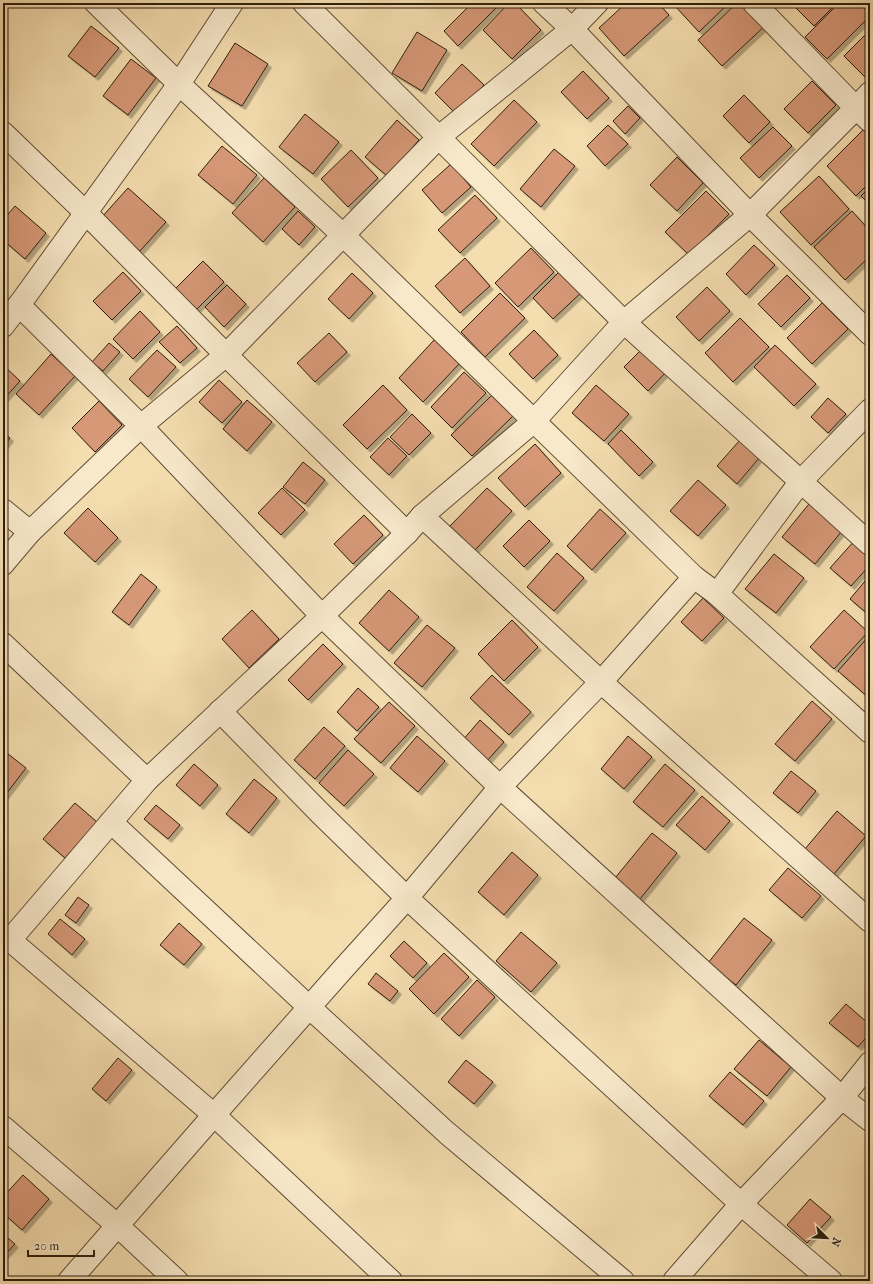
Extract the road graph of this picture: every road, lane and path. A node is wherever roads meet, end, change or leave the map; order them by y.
1 (96, 3) edge
2 (232, 3) edge
3 (304, 3) edge
4 (544, 3) edge
5 (597, 3) edge
6 (754, 3) edge
7 (572, 29) junction
8 (179, 84) junction
9 (865, 108) edge
10 (3, 133) edge
11 (439, 137) junction
12 (86, 213) junction
13 (750, 215) junction
14 (343, 235) junction
15 (20, 305) junction
16 (624, 322) junction
17 (3, 326) edge
18 (870, 334) edge
19 (226, 355) junction
20 (870, 410) edge
21 (534, 421) junction
22 (141, 426) junction
23 (801, 481) junction
24 (3, 510) edge
25 (422, 516) junction
26 (30, 532) junction
27 (407, 533) junction
28 (870, 544) edge
29 (3, 564) edge
30 (694, 577) junction
31 (716, 594) junction
32 (322, 616) junction
33 (3, 644) edge
34 (602, 682) junction
35 (220, 711) junction
36 (870, 732) edge
37 (147, 780) junction
38 (500, 787) junction
39 (111, 822) junction
40 (407, 898) junction
41 (870, 921) edge
42 (7, 937) edge
43 (309, 1008) junction
44 (870, 1063) edge
45 (842, 1098) junction
46 (214, 1115) junction
47 (870, 1120) edge
48 (3, 1127) edge
49 (741, 1204) junction
50 (118, 1226) junction
51 (69, 1281) edge
52 (177, 1281) edge
53 (391, 1281) edge
54 (623, 1281) edge
55 (674, 1281) edge
56 (831, 1281) edge

1 - 8 street
2 - 8 street
3 - 11 street
4 - 7 street
5 - 7 street
6 - 9 street
7 - 11 street
7 - 13 street
8 - 12 street
8 - 14 street
9 - 13 street
10 - 12 street
11 - 14 street
11 - 16 street
12 - 15 street
12 - 19 street
13 - 16 street
13 - 18 street
14 - 19 street
14 - 21 street
15 - 17 street
15 - 22 street
16 - 21 street
16 - 23 street
19 - 22 street
19 - 27 street
20 - 23 street
21 - 25 street
21 - 30 street
22 - 26 street
22 - 32 street
23 - 28 street
23 - 31 street
24 - 26 street
25 - 27 street
25 - 34 street
26 - 29 street
27 - 32 street
30 - 31 street
30 - 34 street
31 - 36 street
32 - 35 street
32 - 38 street
33 - 37 street
34 - 38 street
34 - 41 street
35 - 37 street
35 - 40 street
37 - 39 street
38 - 40 street
38 - 45 street
39 - 42 street
39 - 43 street
40 - 43 street
40 - 49 street
42 - 46 street
43 - 46 street
43 - 54 street
44 - 45 street
45 - 47 street
45 - 49 street
46 - 50 street
46 - 53 street
48 - 50 street
49 - 55 street
49 - 56 street
50 - 51 street
50 - 52 street

